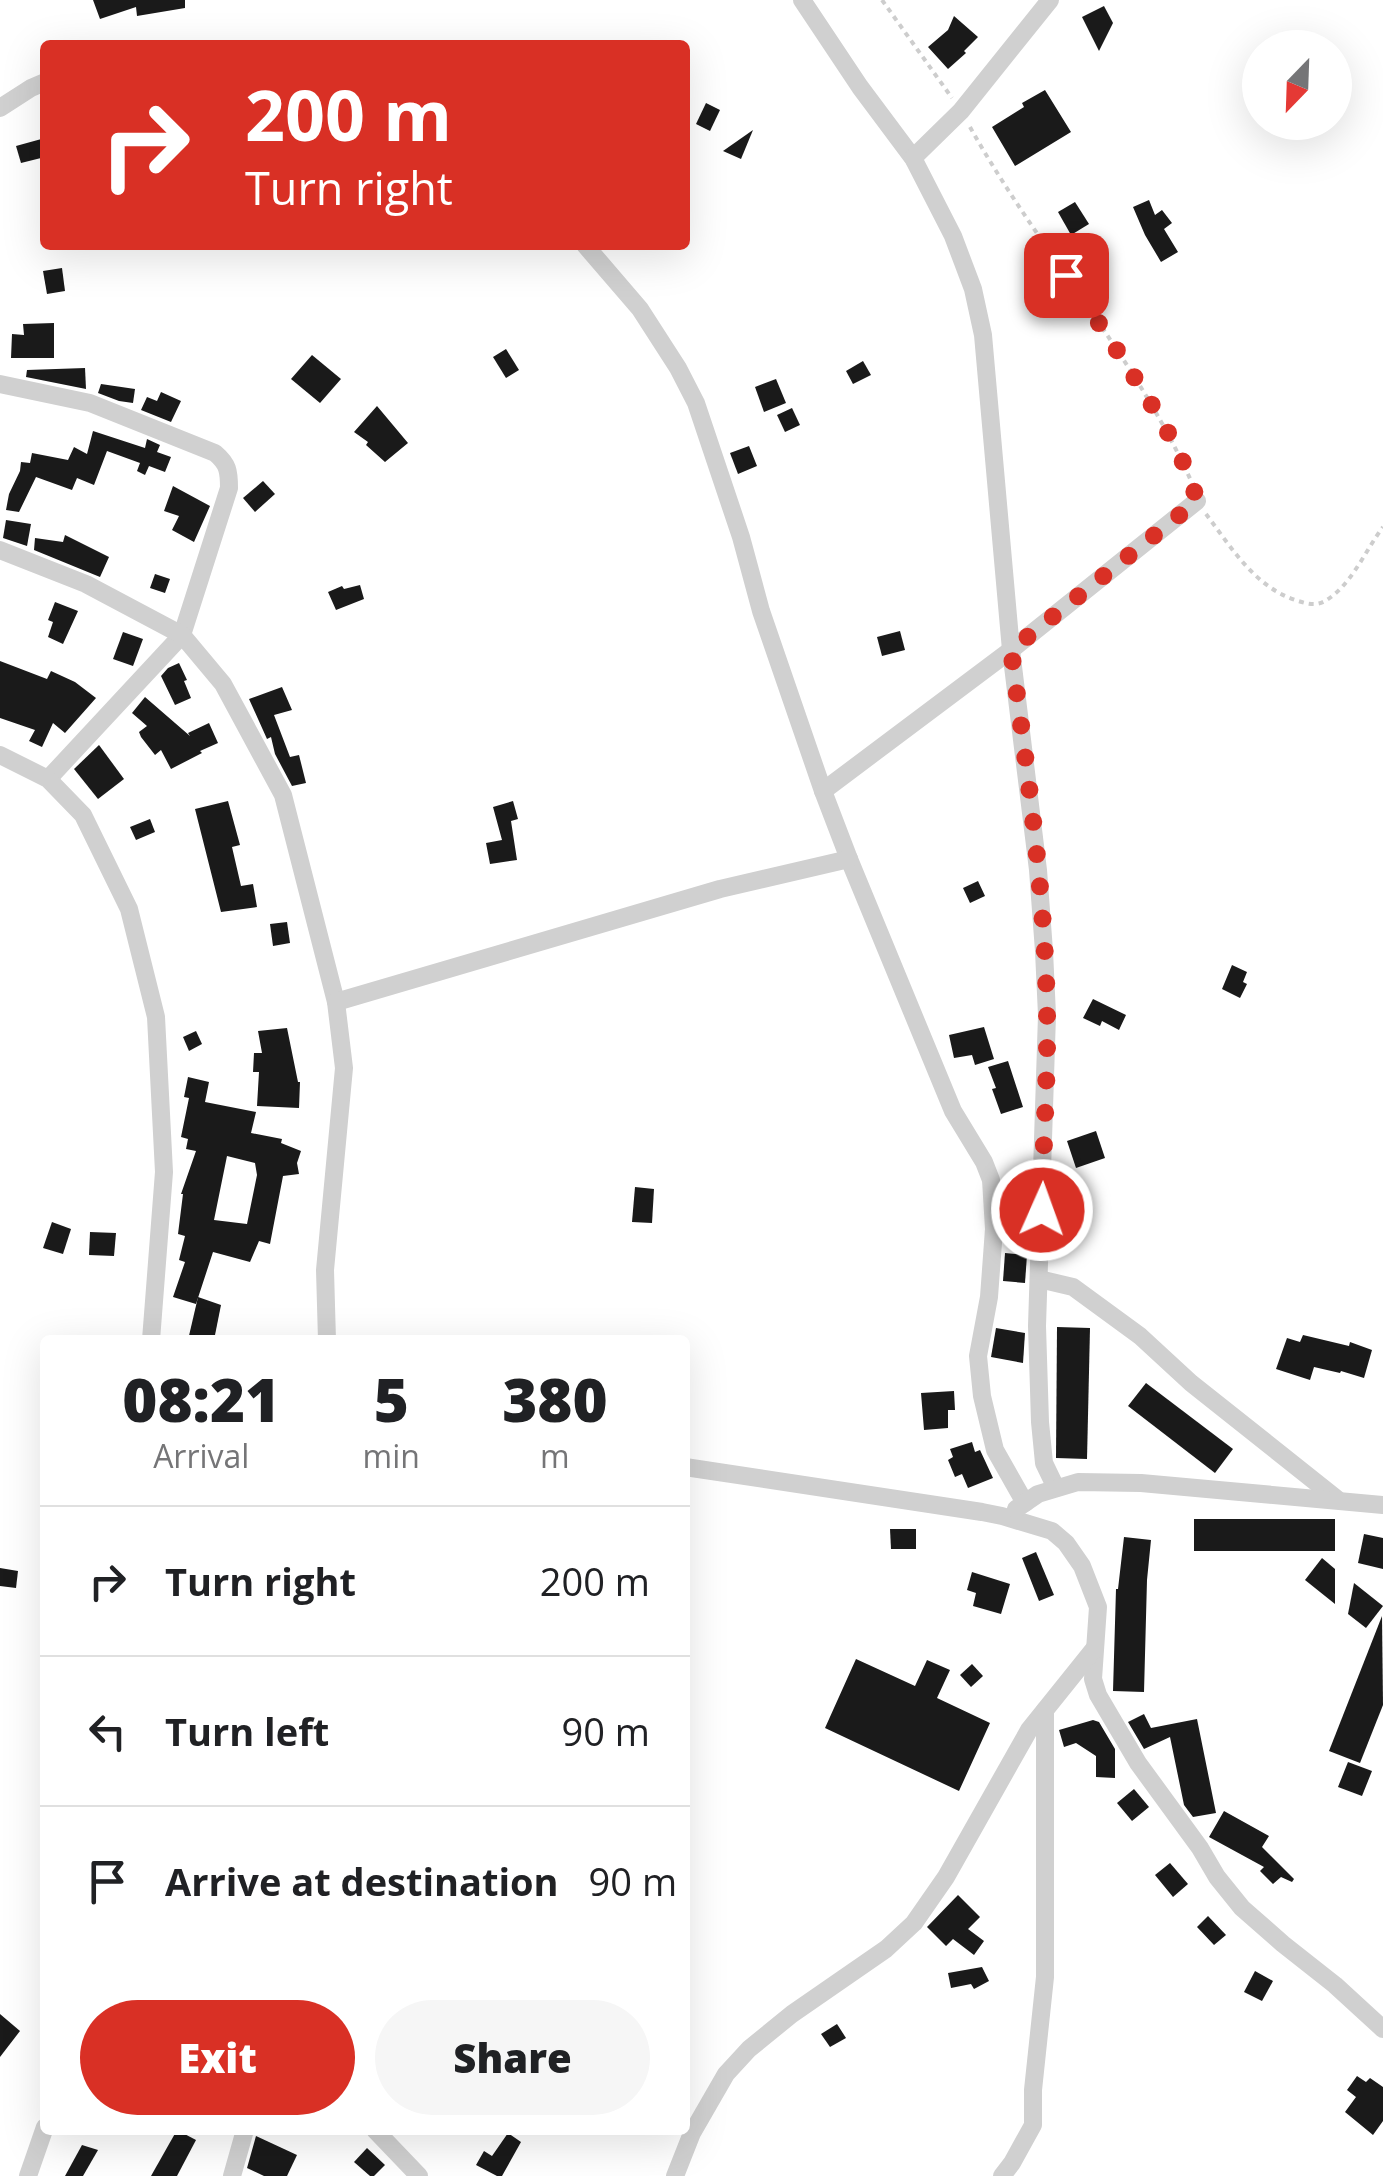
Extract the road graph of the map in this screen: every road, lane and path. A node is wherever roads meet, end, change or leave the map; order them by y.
1 (802, 0) edge
2 (882, 0) edge
3 (1050, 0) edge
4 (40, 84) edge
5 (0, 108) edge
6 (961, 111) junction
7 (913, 158) junction
8 (589, 250) edge
9 (0, 384) edge
10 (1197, 501) junction
11 (1383, 528) edge
12 (0, 550) edge
13 (182, 634) junction
14 (1011, 650) junction
15 (0, 755) edge
16 (48, 780) junction
17 (823, 792) junction
18 (848, 858) junction
19 (336, 1002) junction
20 (1039, 1278) junction
21 (151, 1335) edge
22 (328, 1335) edge
23 (690, 1468) edge
24 (1056, 1488) junction
25 (1339, 1500) junction
26 (1025, 1503) junction
27 (1383, 1505) edge
28 (1002, 1516) junction
29 (1095, 1648) junction
30 (1044, 1710) junction
31 (1383, 2029) edge
32 (42, 2135) edge
33 (244, 2135) edge
34 (379, 2135) edge
35 (28, 2176) edge
36 (232, 2176) edge
37 (420, 2176) edge
38 (675, 2176) edge
39 (1002, 2176) edge

1 - 7 street
2 - 6 path
3 - 6 street
4 - 5 street
6 - 7 street
6 - 10 path
7 - 14 street
8 - 17 street
9 - 13 street
10 - 11 path
10 - 14 street
12 - 13 street
13 - 16 street
13 - 19 street
14 - 17 street
14 - 20 street
15 - 16 street
16 - 21 street
17 - 18 street
18 - 19 street
18 - 26 street
19 - 22 street
20 - 24 street
20 - 25 street
23 - 28 street
24 - 25 street
24 - 26 street
25 - 27 street
26 - 28 street
28 - 29 street
29 - 30 street
29 - 31 street
30 - 38 street
30 - 39 street
32 - 35 street
33 - 36 street
34 - 37 street

